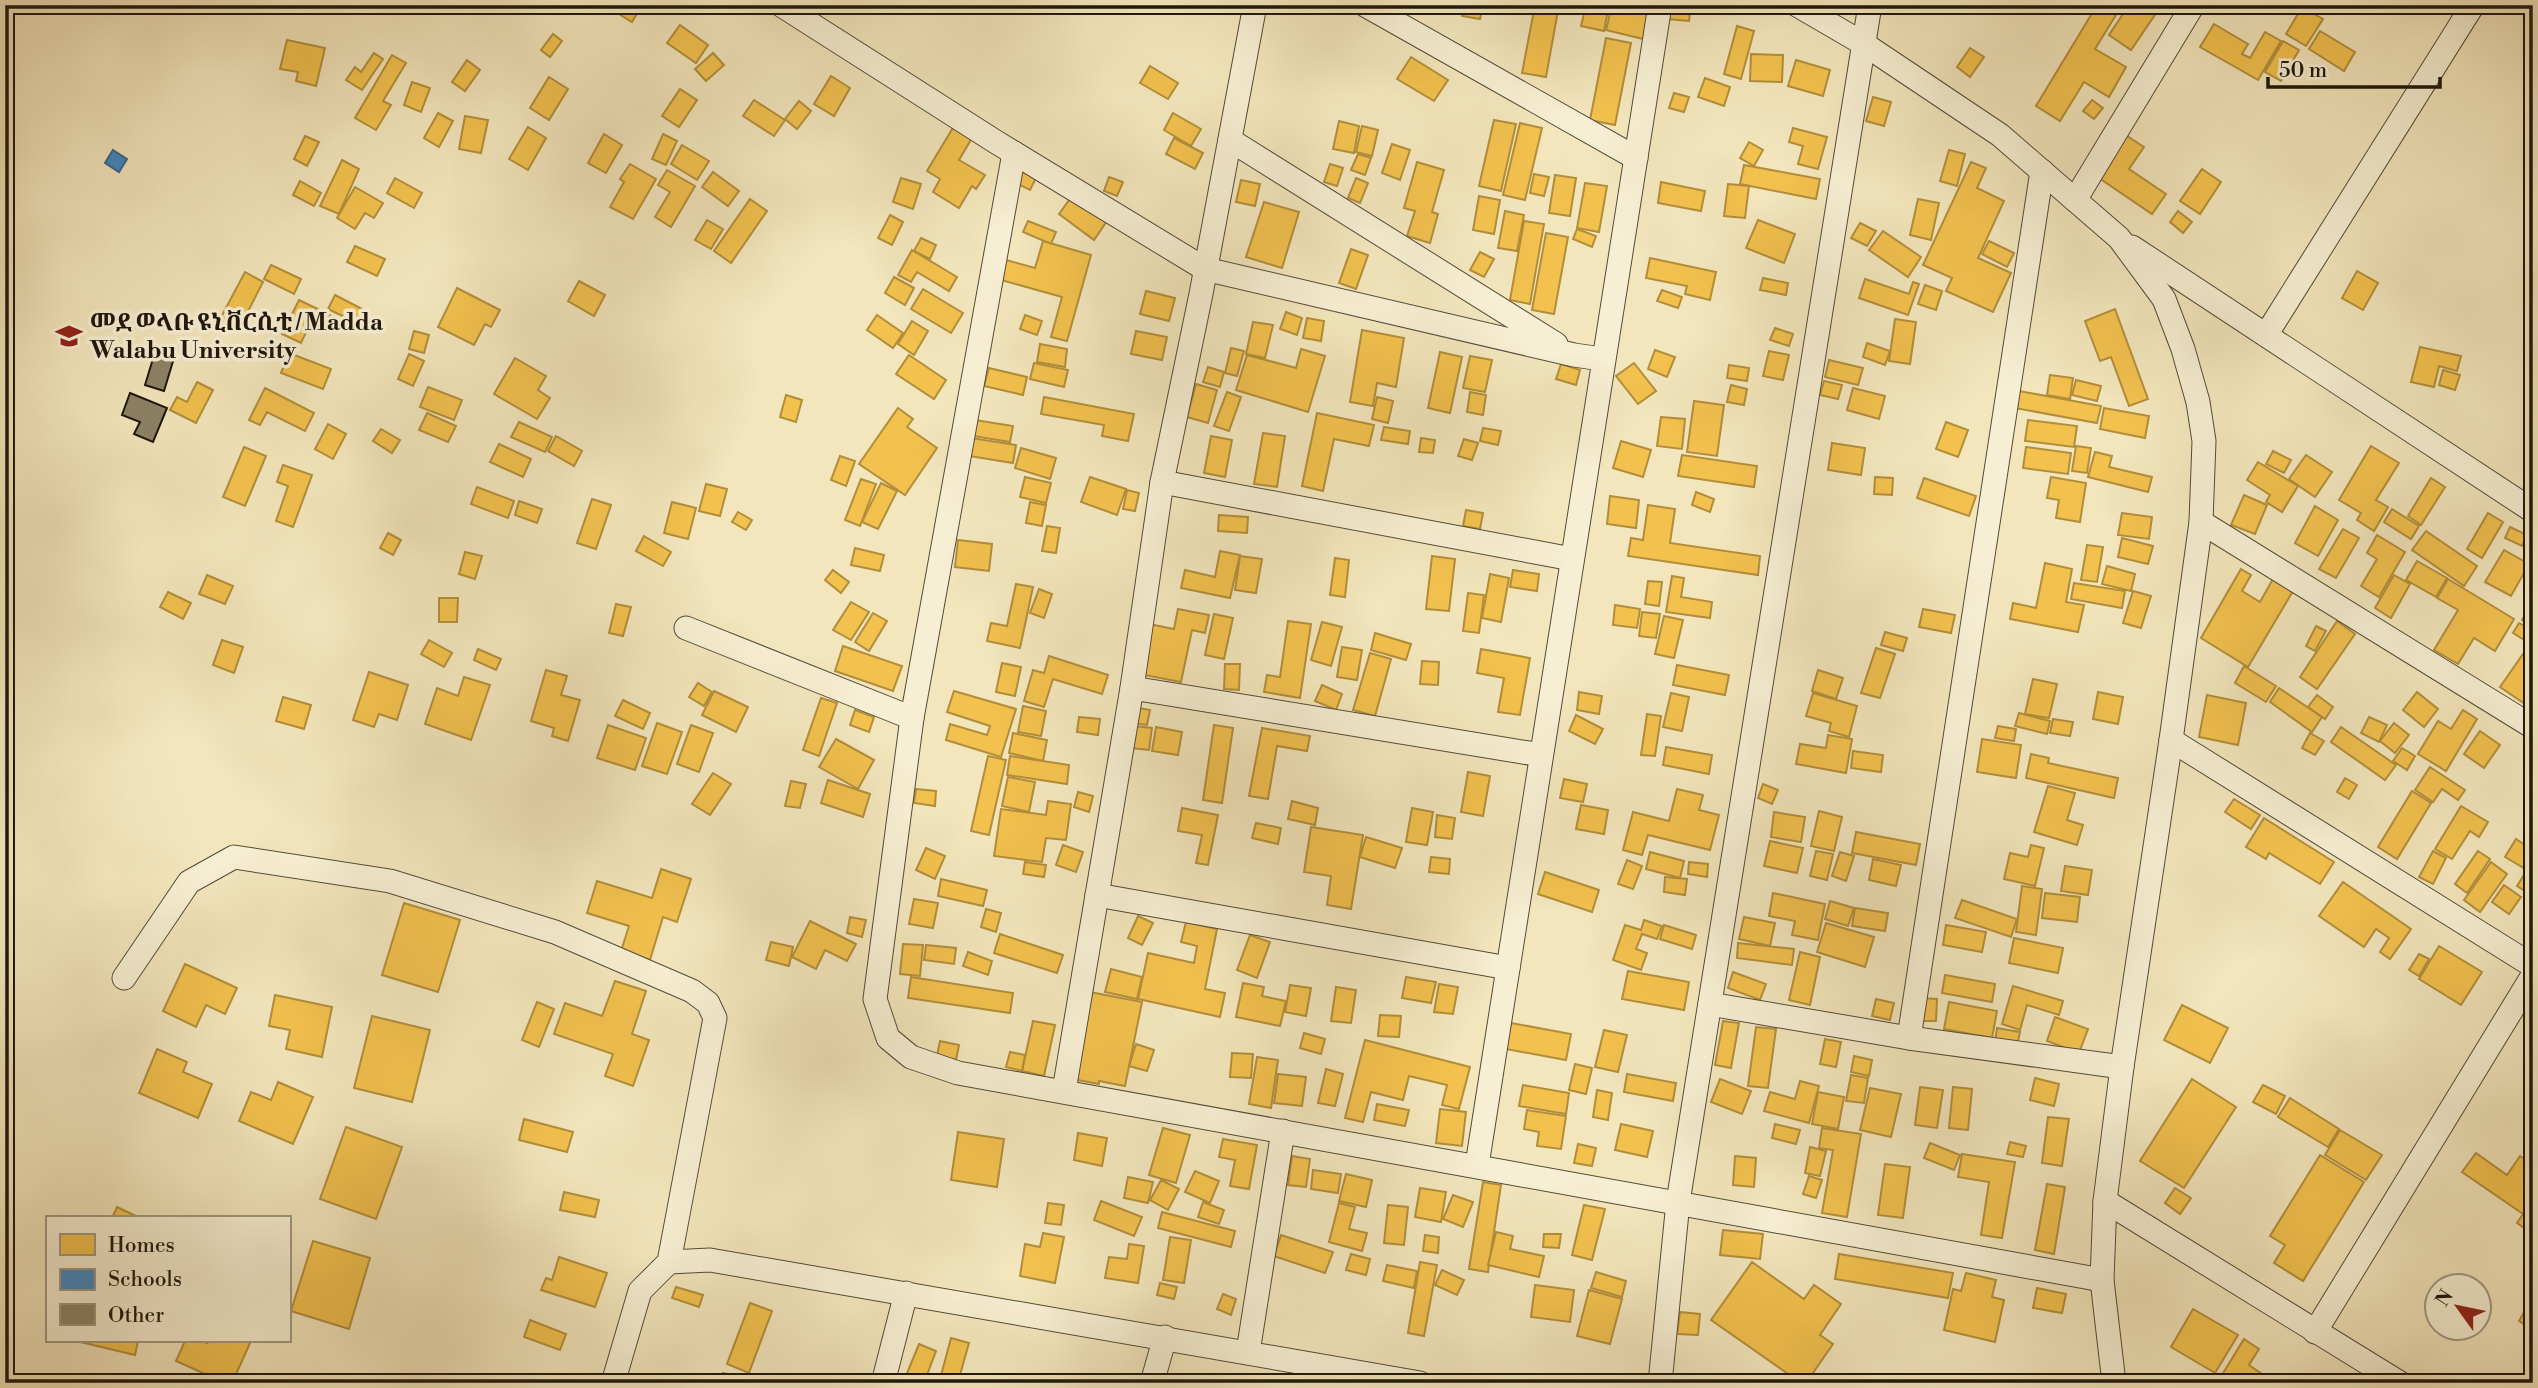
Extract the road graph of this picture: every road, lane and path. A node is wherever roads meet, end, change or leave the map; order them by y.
1 (781, 5) edge
2 (1255, 5) edge
3 (1365, 5) edge
4 (1660, 5) edge
5 (1797, 5) edge
6 (1870, 5) edge
7 (2473, 5) edge
8 (2191, 6) edge
9 (1864, 44) junction
10 (1230, 140) junction
11 (1014, 153) junction
12 (1636, 158) junction
13 (2042, 171) junction
14 (2076, 200) junction
15 (2119, 238) junction
16 (1205, 269) junction
17 (2266, 335) junction
18 (1574, 355) junction
19 (1602, 359) junction
20 (1163, 482) junction
21 (2533, 511) edge
22 (2201, 522) junction
23 (1572, 559) junction
24 (686, 628) dead end
25 (1132, 688) junction
26 (912, 718) junction
27 (2533, 727) edge
28 (2171, 740) junction
29 (1541, 755) junction
30 (1097, 895) junction
31 (2533, 966) edge
32 (1508, 968) junction
33 (2533, 975) edge
34 (124, 978) dead end
35 (1710, 1004) junction
36 (1909, 1038) junction
37 (2122, 1067) junction
38 (1064, 1091) junction
39 (1283, 1131) junction
40 (1477, 1165) junction
41 (2105, 1201) junction
42 (1678, 1202) junction
43 (669, 1262) junction
44 (2102, 1280) junction
45 (906, 1293) junction
46 (2315, 1332) junction
47 (1164, 1337) junction
48 (1248, 1352) junction
49 (613, 1383) edge
50 (883, 1383) edge
51 (1152, 1383) edge
52 (1420, 1383) edge
53 (1660, 1383) edge
54 (2114, 1383) edge
55 (2400, 1383) edge

1 - 11 street
2 - 10 street
3 - 12 street
4 - 12 street
5 - 9 street
6 - 9 street
7 - 17 street
8 - 14 street
9 - 13 street
9 - 35 street
10 - 16 street
10 - 18 street
11 - 16 street
11 - 26 street
12 - 19 street
13 - 14 street
13 - 36 street
14 - 15 street
15 - 17 street
15 - 22 street
16 - 18 street
16 - 20 street
17 - 21 street
18 - 19 street
19 - 23 street
20 - 23 street
20 - 25 street
22 - 27 street
22 - 28 street
23 - 29 street
24 - 26 street
25 - 29 street
25 - 30 street
26 - 38 street
28 - 31 street
28 - 37 street
29 - 32 street
30 - 32 street
30 - 38 street
32 - 40 street
33 - 46 street
34 - 43 street
35 - 36 street
35 - 42 street
36 - 37 street
37 - 41 street
38 - 39 street
39 - 40 street
39 - 48 street
40 - 42 street
41 - 44 street
41 - 46 street
42 - 44 street
42 - 53 street
43 - 45 street
43 - 49 street
44 - 54 street
45 - 47 street
45 - 50 street
46 - 55 street
47 - 48 street
47 - 51 street
48 - 52 street

